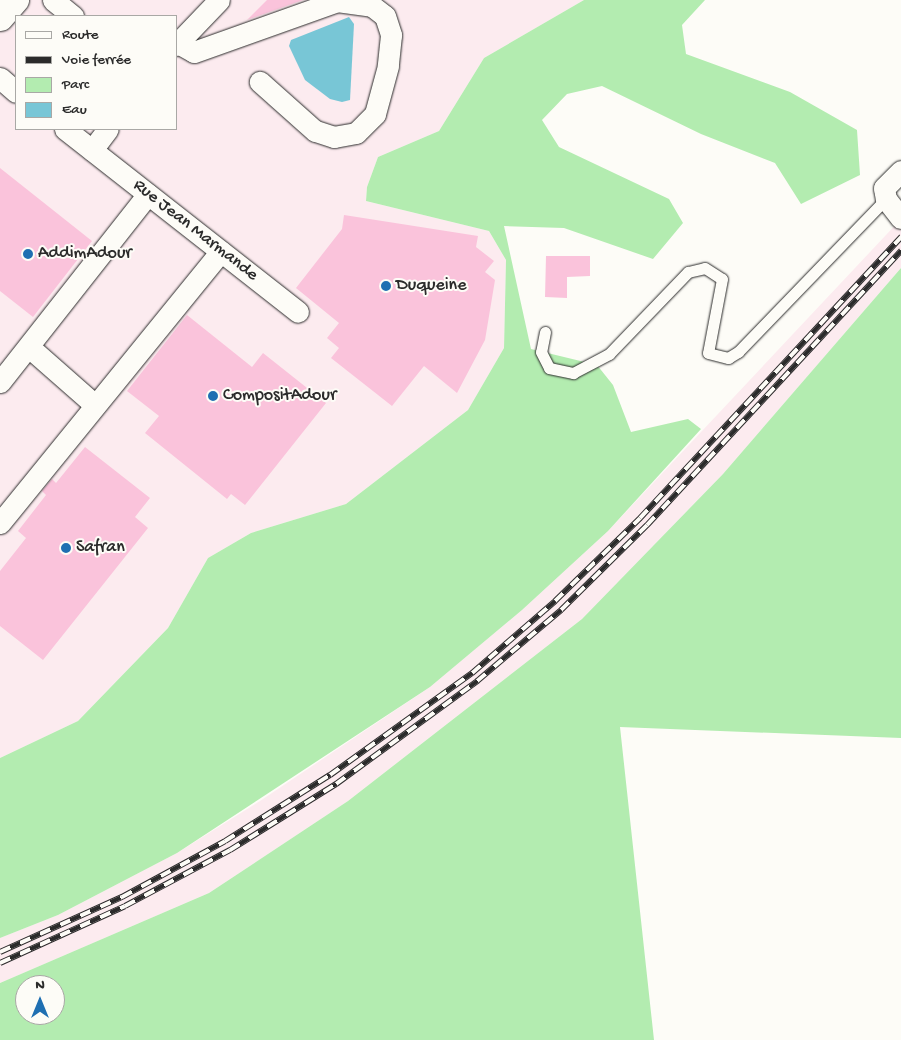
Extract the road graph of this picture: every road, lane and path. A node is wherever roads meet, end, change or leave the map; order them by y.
1 (15, 0) edge
2 (53, 0) edge
3 (219, 0) edge
4 (72, 15) edge
5 (0, 17) edge
6 (178, 43) edge
7 (178, 44) edge
8 (0, 78) edge
9 (260, 82) dead end
10 (15, 91) edge
11 (66, 130) edge
12 (107, 130) edge
13 (92, 150) junction
14 (901, 171) edge
15 (148, 194) junction
16 (886, 199) junction
17 (901, 218) edge
18 (220, 251) junction
19 (298, 312) dead end
20 (545, 332) dead end
21 (29, 347) junction
22 (0, 382) edge
23 (96, 405) junction
24 (0, 523) edge

1 - 5 main road
2 - 4 street
3 - 6 street
7 - 9 street
8 - 10 street
11 - 13 street, Rue Jean Marmande
12 - 13 street
13 - 15 street, Rue Jean Marmande
14 - 16 street
15 - 18 street, Rue Jean Marmande
15 - 21 street
16 - 17 street
16 - 20 lane
18 - 19 street, Rue Jean Marmande
18 - 23 street
21 - 22 street
21 - 23 street
23 - 24 street

